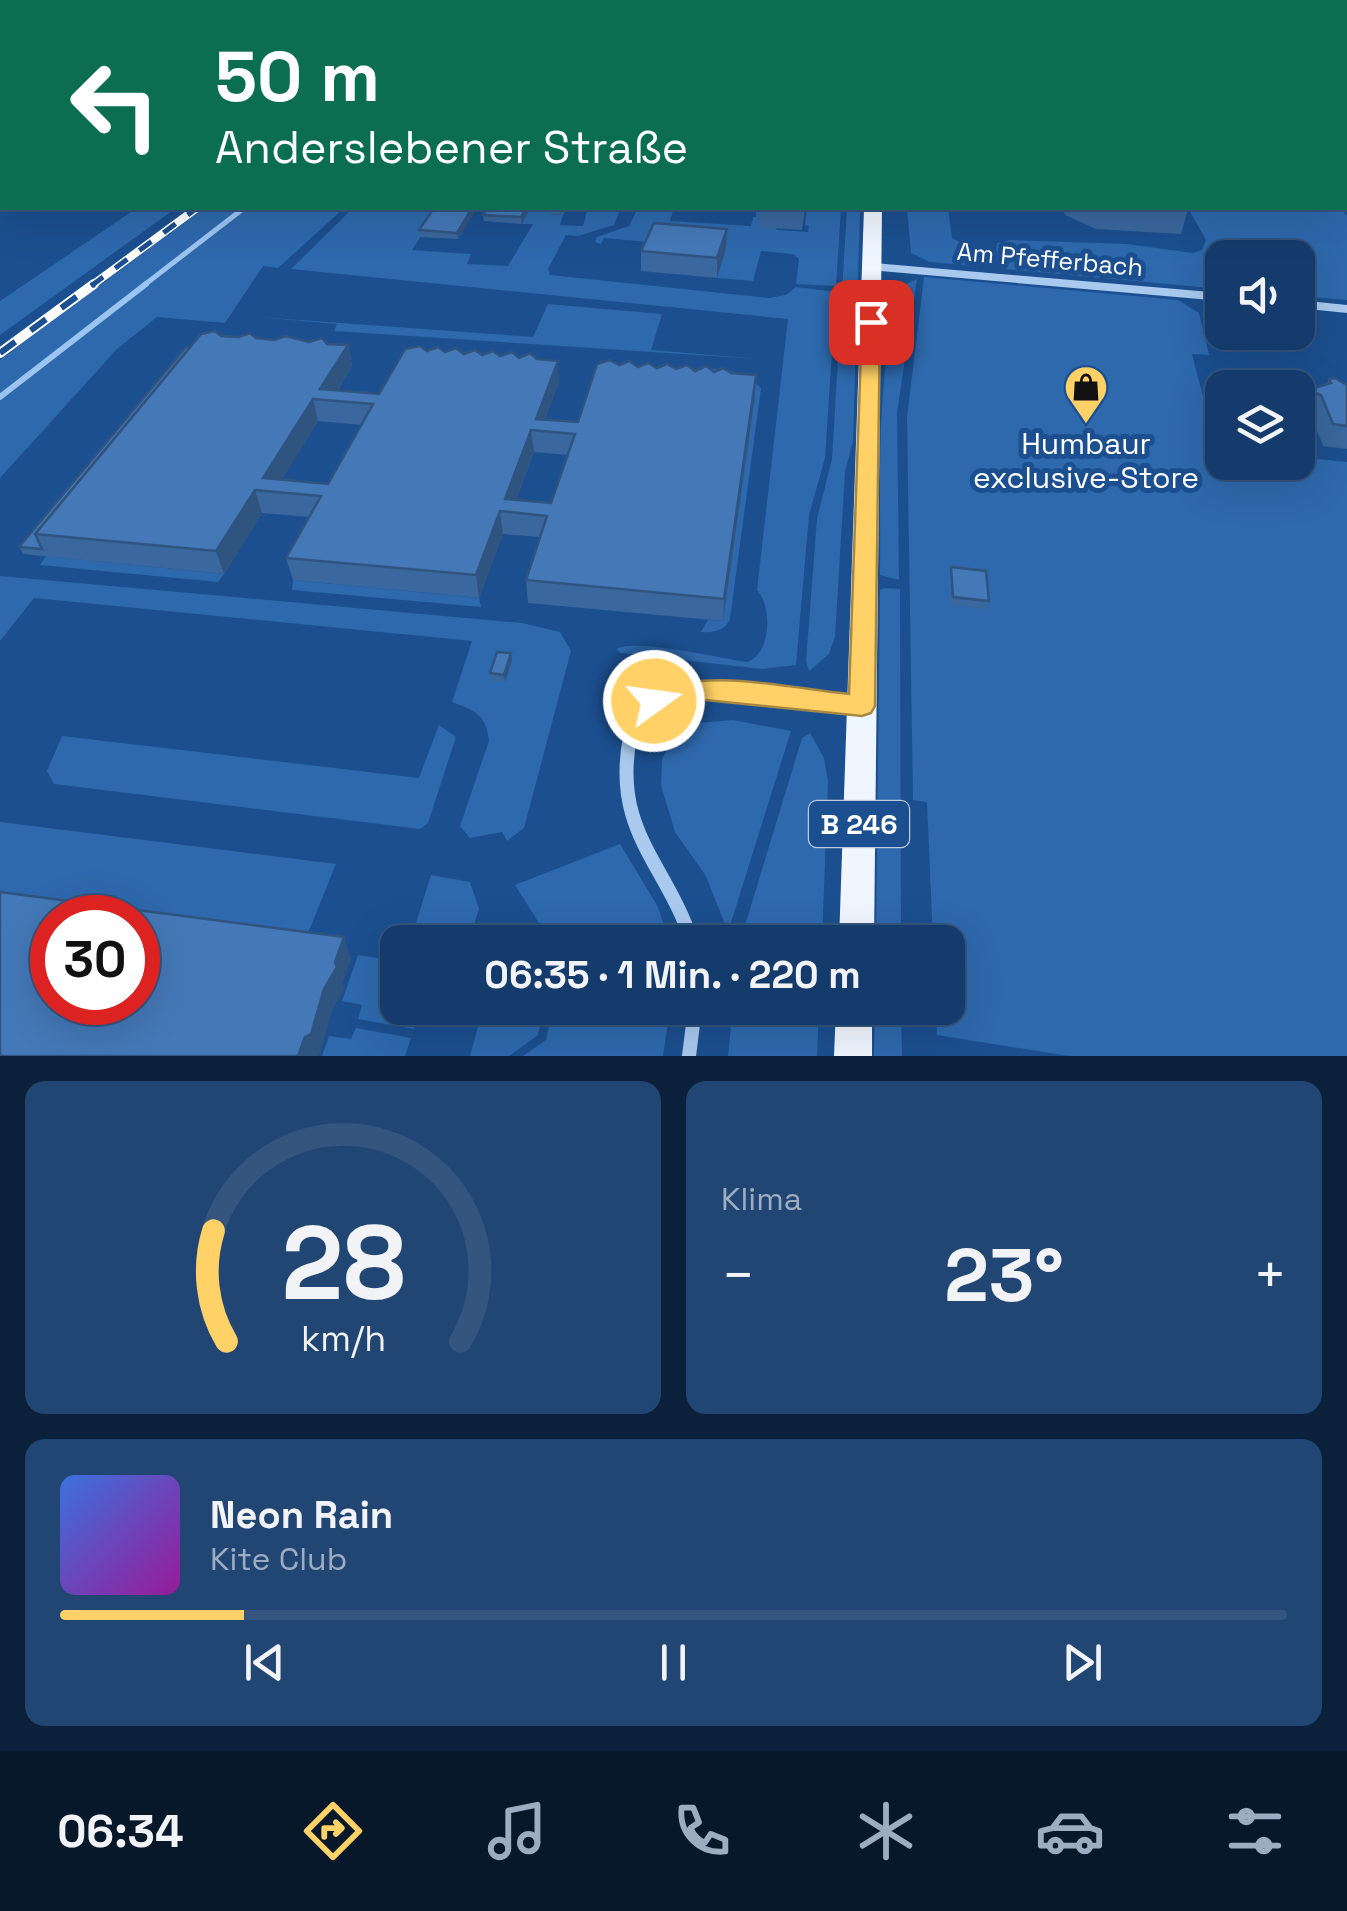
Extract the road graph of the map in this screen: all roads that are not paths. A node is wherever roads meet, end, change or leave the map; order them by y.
1 (873, 210) edge
2 (874, 267) junction
3 (1205, 296) edge
4 (1315, 306) edge
5 (1347, 309) edge
6 (862, 706) junction
7 (685, 925) edge
8 (856, 925) edge
9 (694, 1025) edge
10 (854, 1025) edge
11 (689, 1056) edge
12 (853, 1056) edge

1 - 2 main road, B 246
2 - 3 street, Am Pfefferbach
2 - 6 main road, B 246
4 - 5 street
6 - 7 street
6 - 8 main road, B 246
9 - 11 street
10 - 12 main road

